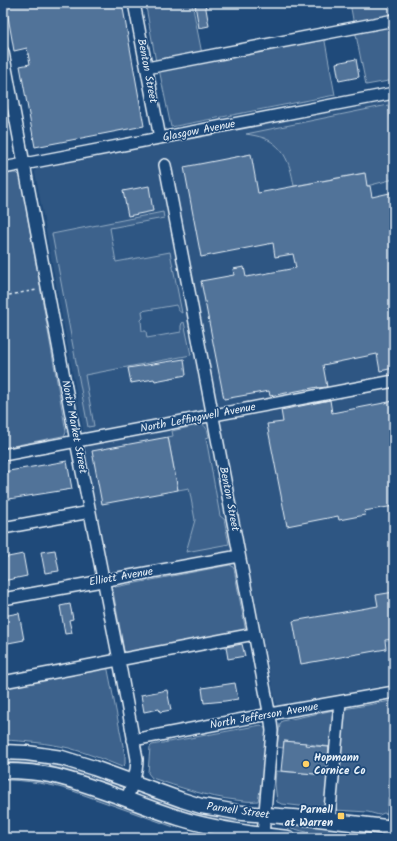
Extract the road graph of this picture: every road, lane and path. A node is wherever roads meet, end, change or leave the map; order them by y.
1 (134, 3) edge
2 (394, 20) edge
3 (3, 52) edge
4 (147, 68) junction
5 (394, 93) edge
6 (160, 138) junction
7 (24, 165) junction
8 (165, 165) dead end
9 (3, 168) edge
10 (37, 290) dead end
11 (3, 296) edge
12 (394, 381) edge
13 (213, 415) junction
14 (76, 441) junction
15 (3, 455) edge
16 (90, 512) junction
17 (3, 528) edge
18 (239, 556) junction
19 (103, 581) junction
20 (3, 599) edge
21 (254, 634) junction
22 (119, 660) junction
23 (3, 682) edge
24 (394, 692) edge
25 (340, 702) junction
26 (270, 714) junction
27 (133, 740) junction
28 (3, 752) edge
29 (3, 771) edge
30 (133, 782) junction
31 (126, 800) junction
32 (394, 813) edge
33 (265, 815) junction
34 (329, 820) junction
35 (393, 831) edge
36 (263, 835) junction
37 (288, 838) edge

1 - 4 street, Benton Street
2 - 4 street
3 - 7 street, North Market Street
4 - 6 street, Benton Street
5 - 6 street, Glasgow Avenue
6 - 7 street, Glasgow Avenue
7 - 9 street, Glasgow Avenue
7 - 14 street, North Market Street
8 - 13 street, Benton Street
10 - 11 path
12 - 13 street, North Leffingwell Avenue
13 - 14 street, North Leffingwell Avenue
13 - 18 street, Benton Street
14 - 15 street, North Leffingwell Avenue
14 - 16 street, North Market Street
16 - 17 street
16 - 19 street, North Market Street
18 - 19 street, Elliott Avenue
18 - 21 street, Benton Street
19 - 20 street, Elliott Avenue
19 - 22 street, North Market Street
21 - 22 street
21 - 26 street, Benton Street
22 - 23 street
22 - 27 street, North Market Street
24 - 25 street, North Jefferson Avenue
25 - 26 street, North Jefferson Avenue
25 - 34 street
26 - 27 street, North Jefferson Avenue
26 - 33 street, Benton Street
27 - 30 street, North Market Street
28 - 30 main road
29 - 31 main road
30 - 31 street, North Market Street
30 - 33 main road, Parnell Street
31 - 36 main road, Parnell Street
32 - 35 street
33 - 34 main road, Parnell Street
33 - 36 street, Benton Street
34 - 35 main road, Parnell Street
36 - 37 main road, Parnell Street

